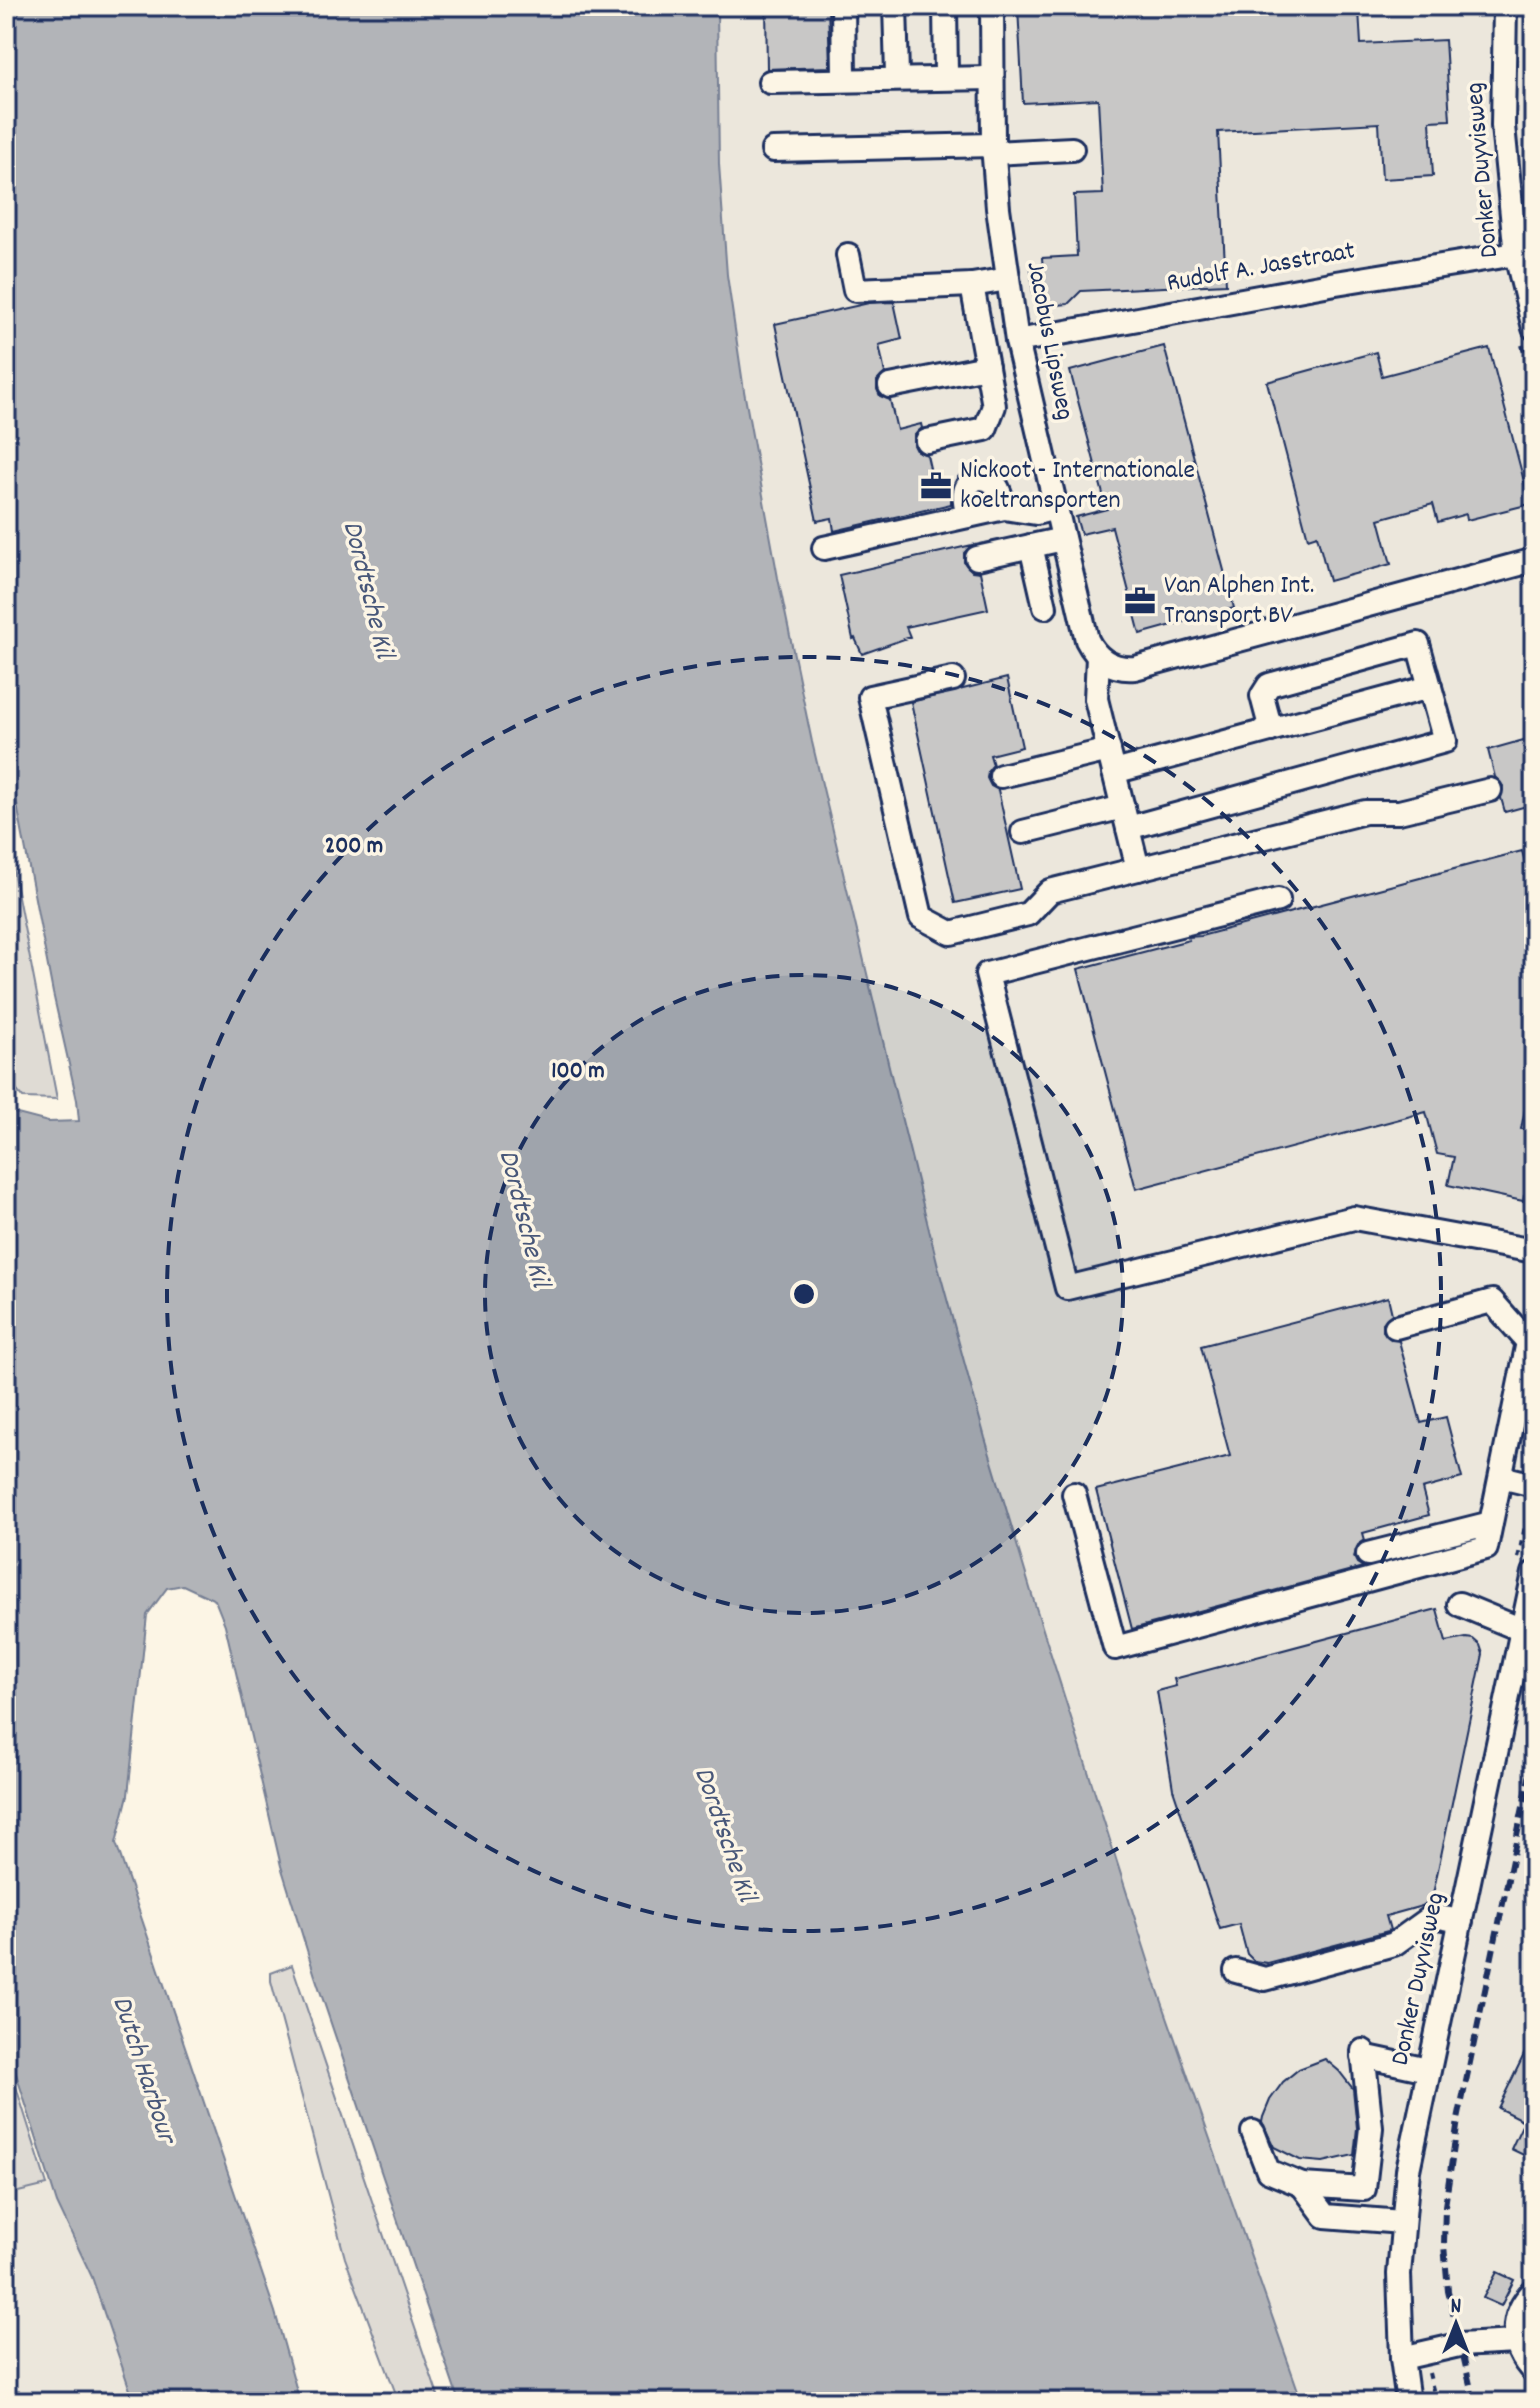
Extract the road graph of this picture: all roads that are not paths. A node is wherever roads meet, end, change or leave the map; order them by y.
1 (843, 6) edge
2 (895, 6) edge
3 (945, 6) edge
4 (992, 6) edge
5 (1505, 6) edge
6 (844, 74) dead end
7 (897, 74) dead end
8 (946, 74) dead end
9 (992, 78) junction
10 (770, 82) dead end
11 (993, 149) junction
12 (1072, 149) dead end
13 (773, 150) dead end
14 (1525, 253) edge
15 (848, 255) dead end
16 (1008, 279) junction
17 (972, 285) junction
18 (1534, 328) edge
19 (1017, 341) junction
20 (987, 367) junction
21 (890, 386) dead end
22 (927, 441) dead end
23 (1004, 508) junction
24 (1056, 508) junction
25 (968, 516) junction
26 (1063, 539) junction
27 (1031, 546) junction
28 (824, 548) dead end
29 (977, 558) dead end
30 (1534, 560) edge
31 (1045, 607) dead end
32 (1098, 657) junction
33 (953, 679) dead end
34 (1430, 687) junction
35 (1271, 730) junction
36 (1112, 761) junction
37 (1001, 776) dead end
38 (1490, 790) dead end
39 (1126, 817) junction
40 (1023, 832) dead end
41 (1138, 869) junction
42 (1278, 900) dead end
43 (1534, 1251) edge
44 (1396, 1327) dead end
45 (1531, 1343) edge
46 (1501, 1477) junction
47 (1534, 1485) edge
48 (1074, 1494) dead end
49 (1491, 1523) junction
50 (1368, 1554) dead end
51 (1534, 1573) edge
52 (1459, 1604) dead end
53 (1522, 1630) junction
54 (1461, 1921) junction
55 (1236, 1971) dead end
56 (1428, 2070) junction
57 (1253, 2132) dead end
58 (1302, 2185) junction
59 (1402, 2222) junction
60 (1534, 2291) edge
61 (1516, 2342) junction
62 (1412, 2355) junction
63 (1534, 2372) edge
64 (1408, 2402) edge

1 - 6 street
2 - 7 street
3 - 8 street
4 - 9 street, Jacobus Lipsweg
5 - 14 street, Donker Duyvisweg
9 - 10 street
9 - 11 street, Jacobus Lipsweg
11 - 12 street
11 - 13 street
11 - 16 street, Jacobus Lipsweg
14 - 18 street, Donker Duyvisweg
14 - 19 street, Rudolf A. Jasstraat
15 - 17 street
16 - 17 street
16 - 19 street, Jacobus Lipsweg
17 - 20 street
19 - 24 street, Jacobus Lipsweg
20 - 21 street
20 - 22 street
23 - 24 street
23 - 25 street
23 - 25 street
24 - 26 street, Jacobus Lipsweg
25 - 28 street
26 - 27 street
26 - 32 street, Jacobus Lipsweg
27 - 29 street
27 - 31 street
30 - 32 street
32 - 36 street
33 - 41 street
34 - 35 street
34 - 35 street
34 - 39 street
35 - 36 street
36 - 37 street
36 - 39 street
38 - 41 street
39 - 40 street
39 - 41 street
42 - 43 street
44 - 45 street
45 - 46 street
46 - 47 street
46 - 49 street
48 - 49 street
49 - 50 street
51 - 53 street, Donker Duyvisweg
52 - 53 street
53 - 54 street, Donker Duyvisweg
54 - 55 street
54 - 56 street, Donker Duyvisweg
56 - 58 street
56 - 59 street, Donker Duyvisweg
57 - 58 street
58 - 59 street
59 - 62 street, Donker Duyvisweg
60 - 61 street
61 - 62 street
61 - 63 street
62 - 64 street, Donker Duyvisweg

